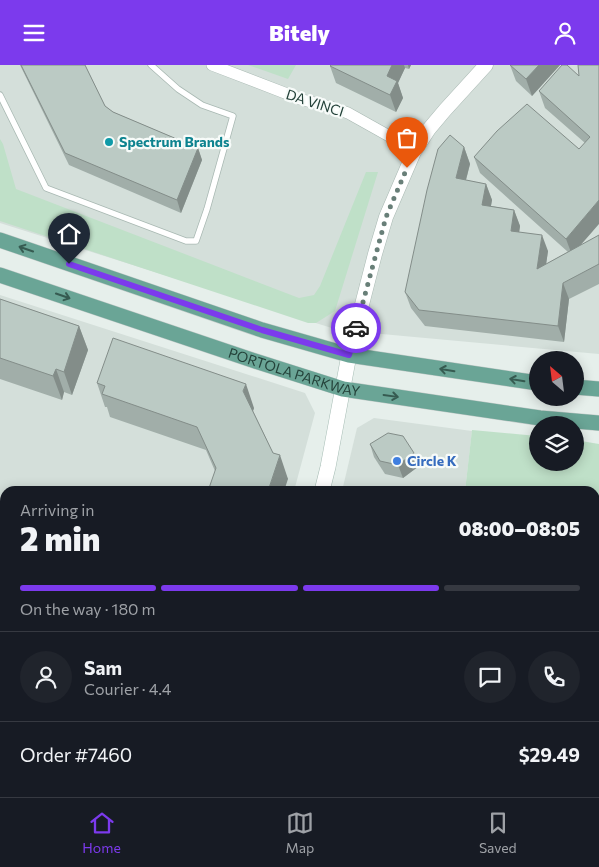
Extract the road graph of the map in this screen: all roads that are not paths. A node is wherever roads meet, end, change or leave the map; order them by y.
1 (151, 65) edge
2 (212, 65) edge
3 (486, 65) edge
4 (0, 95) edge
5 (414, 152) junction
6 (0, 240) edge
7 (0, 275) edge
8 (349, 355) junction
9 (529, 382) edge
10 (584, 388) edge
11 (343, 389) junction
12 (599, 389) edge
13 (599, 423) edge
14 (323, 486) edge

1 - 4 lane
2 - 5 street, DA VINCI
3 - 5 street
5 - 8 street
8 -> 6 main road
7 -> 11 main road, PORTOLA PARKWAY
9 -> 8 main road
8 - 11 main road
10 - 12 main road
11 -> 13 main road, PORTOLA PARKWAY
11 - 14 main road

